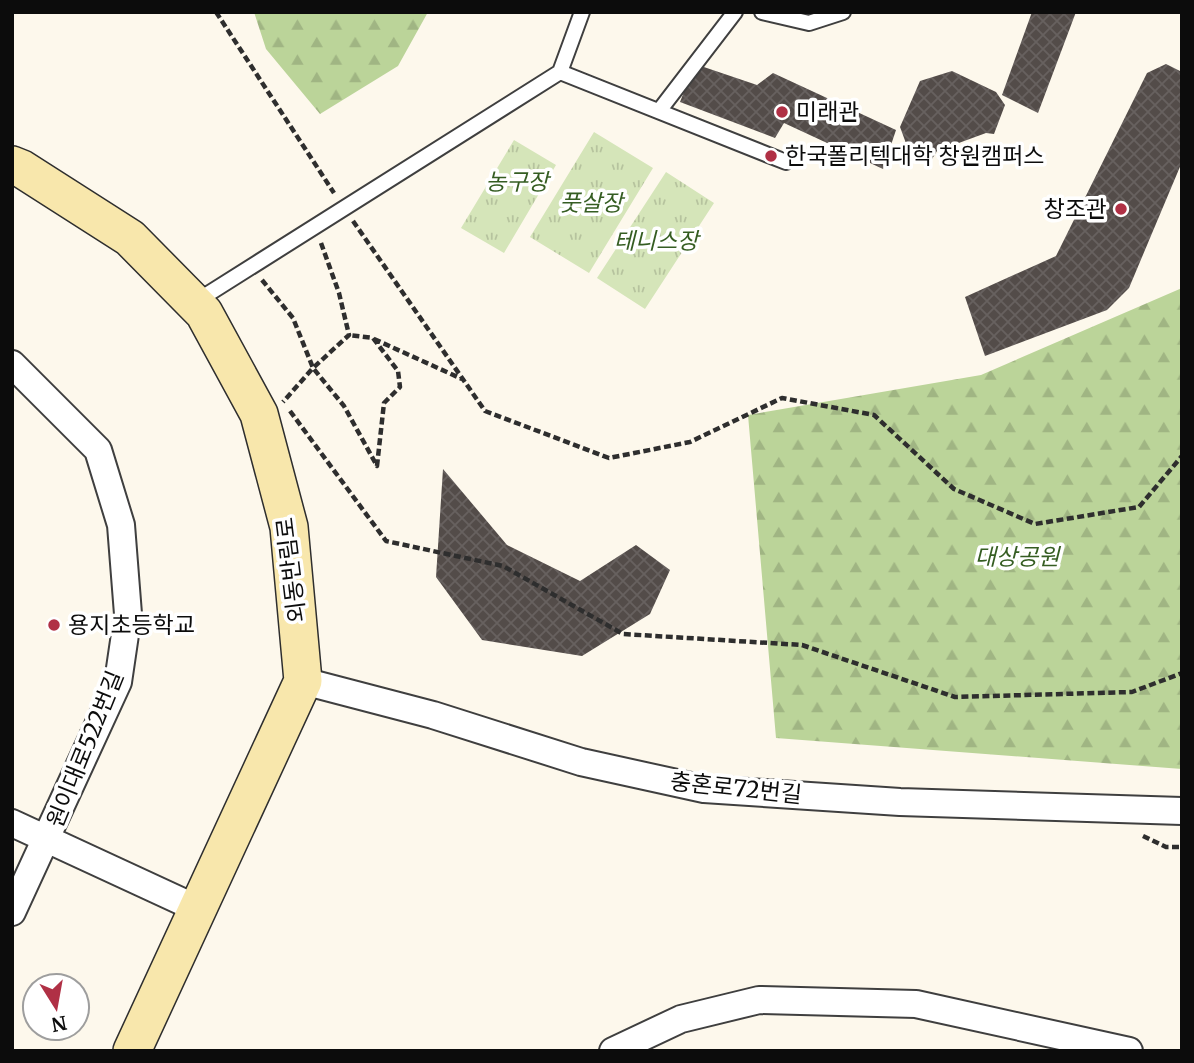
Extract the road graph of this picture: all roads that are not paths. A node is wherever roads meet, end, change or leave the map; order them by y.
1 (582, 12) edge
2 (735, 12) edge
3 (761, 12) edge
4 (844, 12) edge
5 (560, 72) junction
6 (659, 111) junction
7 (786, 162) dead end
8 (12, 165) edge
9 (208, 293) dead end
10 (12, 365) edge
11 (303, 681) junction
12 (1182, 811) edge
13 (12, 823) edge
14 (47, 839) junction
15 (198, 909) junction
16 (12, 912) edge
17 (132, 1051) edge
18 (613, 1051) edge
19 (1129, 1051) edge

1 - 5 lane
2 - 6 lane
3 - 4 lane
5 - 6 lane
5 - 9 lane
6 - 7 lane
8 - 11 main road, 외동반림로
10 - 14 street, 원이대로522번길
11 - 12 street, 충혼로72번길
11 - 15 main road, 외동반림로
13 - 14 street
14 - 15 street
14 - 16 street, 원이대로522번길
15 - 17 main road, 외동반림로
18 - 19 street

